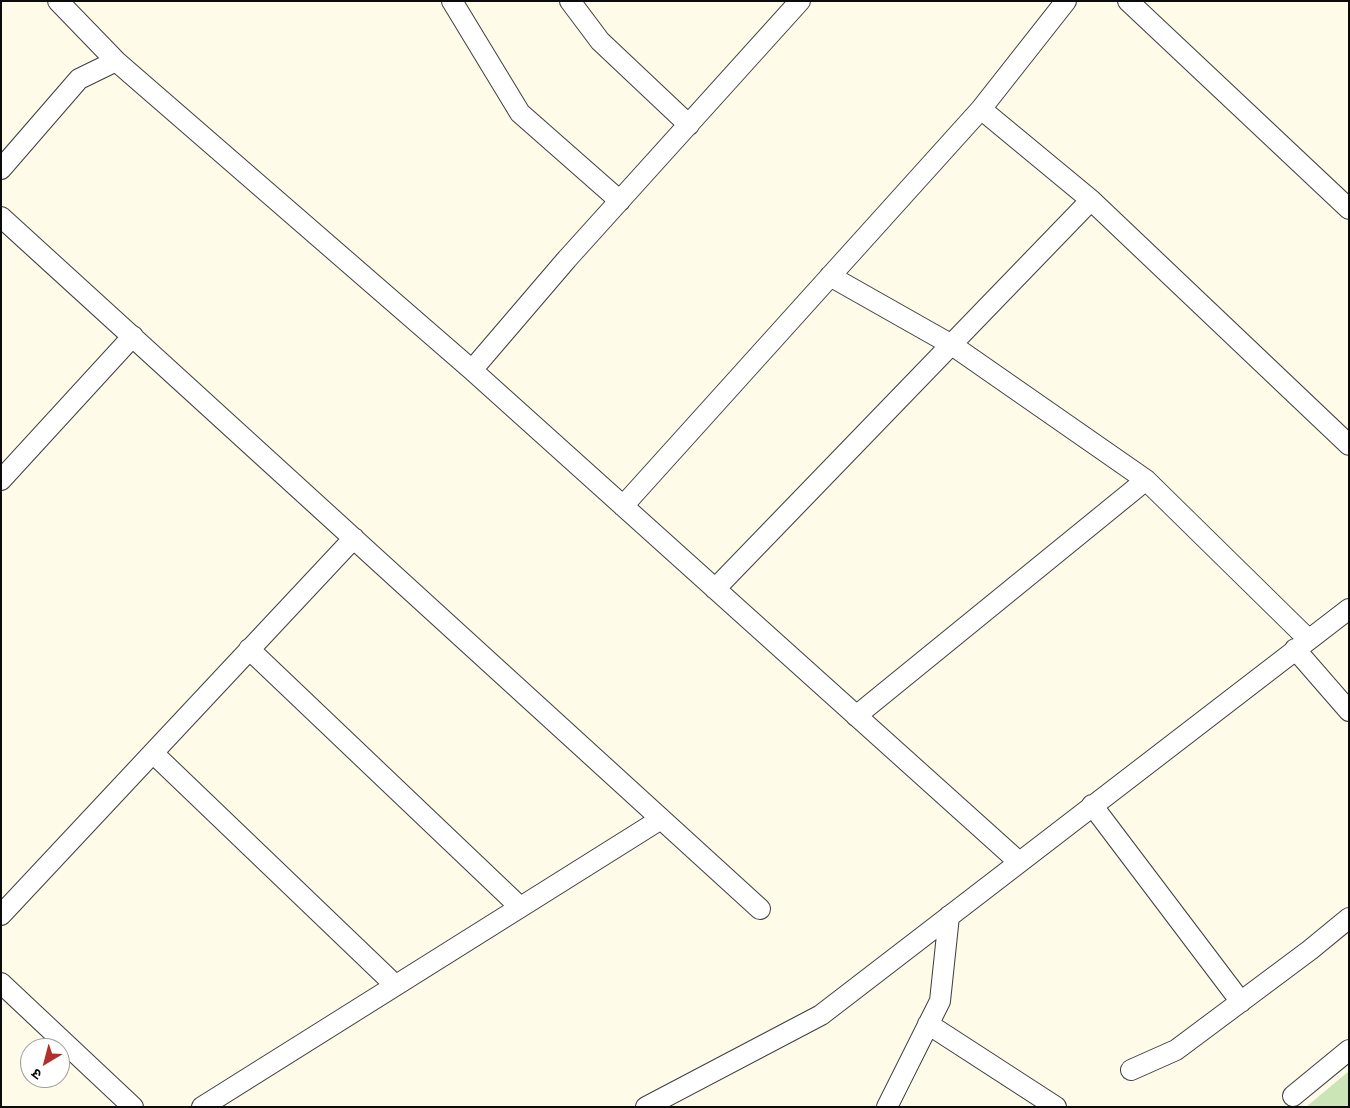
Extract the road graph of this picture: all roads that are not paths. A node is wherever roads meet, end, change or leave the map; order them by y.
1 (452, 1) edge
2 (570, 1) edge
3 (800, 1) edge
4 (1066, 1) edge
5 (1128, 1) edge
6 (60, 2) edge
7 (116, 61) junction
8 (981, 109) junction
9 (688, 125) junction
10 (1, 169) edge
11 (1091, 200) junction
12 (620, 201) junction
13 (1349, 209) edge
14 (1, 217) edge
15 (830, 276) junction
16 (133, 336) junction
17 (952, 345) junction
18 (472, 370) junction
19 (1349, 445) edge
20 (1, 480) edge
21 (1146, 480) junction
22 (623, 506) junction
23 (354, 538) junction
24 (715, 589) junction
25 (1349, 608) edge
26 (1301, 644) junction
27 (249, 649) junction
28 (1349, 711) edge
29 (856, 716) junction
30 (153, 753) junction
31 (1092, 805) junction
32 (662, 819) junction
33 (1019, 862) junction
34 (520, 907) junction
35 (760, 909) dead end
36 (1, 915) edge
37 (949, 916) junction
38 (1349, 918) edge
39 (1, 983) edge
40 (395, 985) junction
41 (1241, 1002) junction
42 (928, 1024) junction
43 (1349, 1050) edge
44 (1131, 1070) dead end
45 (1293, 1096) dead end
46 (133, 1107) edge
47 (202, 1107) edge
48 (646, 1107) edge
49 (887, 1107) edge
50 (1056, 1107) edge

1 - 12 street
2 - 9 street
3 - 9 street
4 - 8 street
5 - 13 street
6 - 7 street
7 - 10 street
7 - 18 street
8 - 11 street
8 - 15 street
9 - 12 street
11 - 17 street
11 - 19 street
12 - 18 street
14 - 16 street
15 - 17 street
15 - 22 street
16 - 20 street
16 - 23 street
17 - 21 street
17 - 24 street
18 - 22 street
21 - 26 street
21 - 29 street
22 - 24 street
23 - 27 street
23 - 32 street
24 - 29 street
25 - 26 street
26 - 28 street
26 - 31 street
27 - 30 street
27 - 34 street
29 - 33 street
30 - 36 street
30 - 40 street
31 - 33 street
31 - 41 street
32 - 34 street
32 - 35 street
33 - 37 street
34 - 40 street
37 - 42 street
37 - 48 street
38 - 41 street
39 - 46 street
40 - 47 street
41 - 44 street
42 - 49 street
42 - 50 street
43 - 45 street

